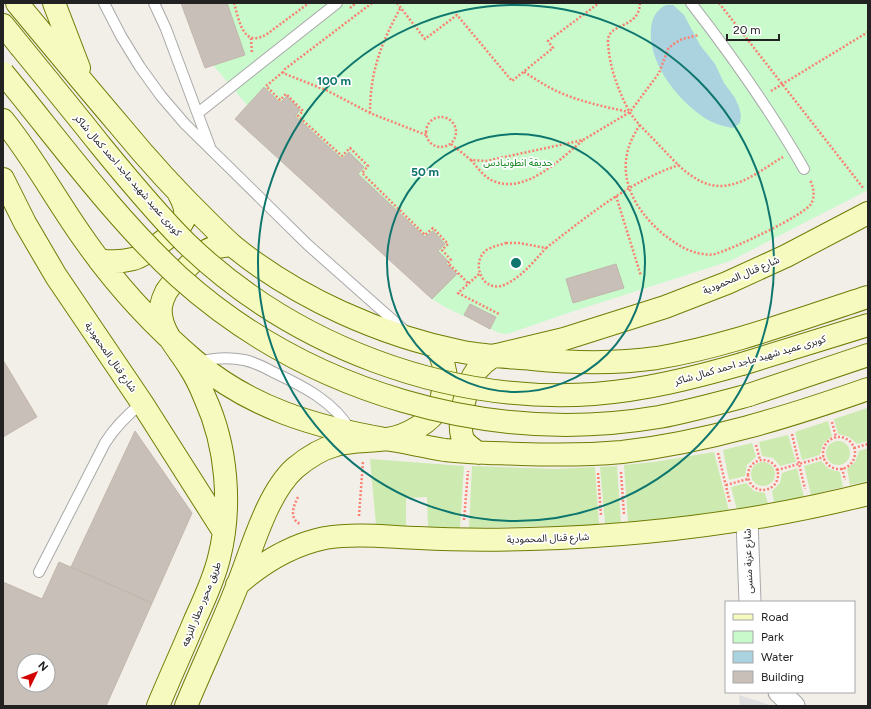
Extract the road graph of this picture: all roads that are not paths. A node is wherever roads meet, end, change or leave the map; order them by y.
1 (17, 3) edge
2 (54, 3) edge
3 (104, 3) edge
4 (154, 3) edge
5 (337, 3) edge
6 (691, 3) edge
7 (3, 25) edge
8 (3, 73) edge
9 (90, 91) junction
10 (198, 113) junction
11 (3, 120) edge
12 (211, 149) junction
13 (804, 169) road end
14 (3, 179) edge
15 (179, 194) junction
16 (868, 212) edge
17 (232, 245) junction
18 (99, 260) junction
19 (868, 297) edge
20 (868, 325) edge
21 (415, 339) junction
22 (172, 340) junction
23 (436, 346) junction
24 (868, 355) edge
25 (493, 356) junction
26 (196, 362) junction
27 (868, 390) edge
28 (142, 403) junction
29 (352, 433) junction
30 (388, 439) junction
31 (473, 458) junction
32 (868, 494) edge
33 (747, 520) junction
34 (224, 532) junction
35 (39, 572) dead end
36 (237, 585) junction
37 (750, 601) edge
38 (780, 693) edge
39 (158, 706) edge
40 (186, 706) edge
41 (794, 706) edge

1 - 9 main road
2 - 9 main road
3 - 12 lane
4 - 10 lane
5 - 10 lane
6 - 13 lane
7 - 20 main road, كوبرى عميد شهيد ماجد احمد كمال شاكر, bridge
8 - 24 main road, bridge
9 - 15 main road
10 - 12 lane
11 - 18 main road
12 - 21 lane
14 - 28 main road, شارع قنال المحمودية
15 - 17 main road
15 - 18 main road
16 - 25 main road, شارع قنال المحمودية
17 - 21 main road
17 - 22 main road
18 - 22 main road
19 - 25 main road
21 - 23 main road
22 - 26 main road
22 - 34 main road, طريق محور مطار النزهه
23 - 25 main road
23 - 30 main road
25 - 31 main road
26 - 29 main road
26 - 29 lane
27 - 31 main road
28 - 34 main road, شارع قنال المحمودية
28 - 35 lane
29 - 30 main road
30 - 31 main road
30 - 36 main road
32 - 33 main road, شارع قنال المحمودية
33 - 36 main road, شارع قنال المحمودية
33 - 37 street, شارع عزبة منسى
34 - 39 main road, طريق محور مطار النزهه
36 - 40 main road
38 - 41 street

